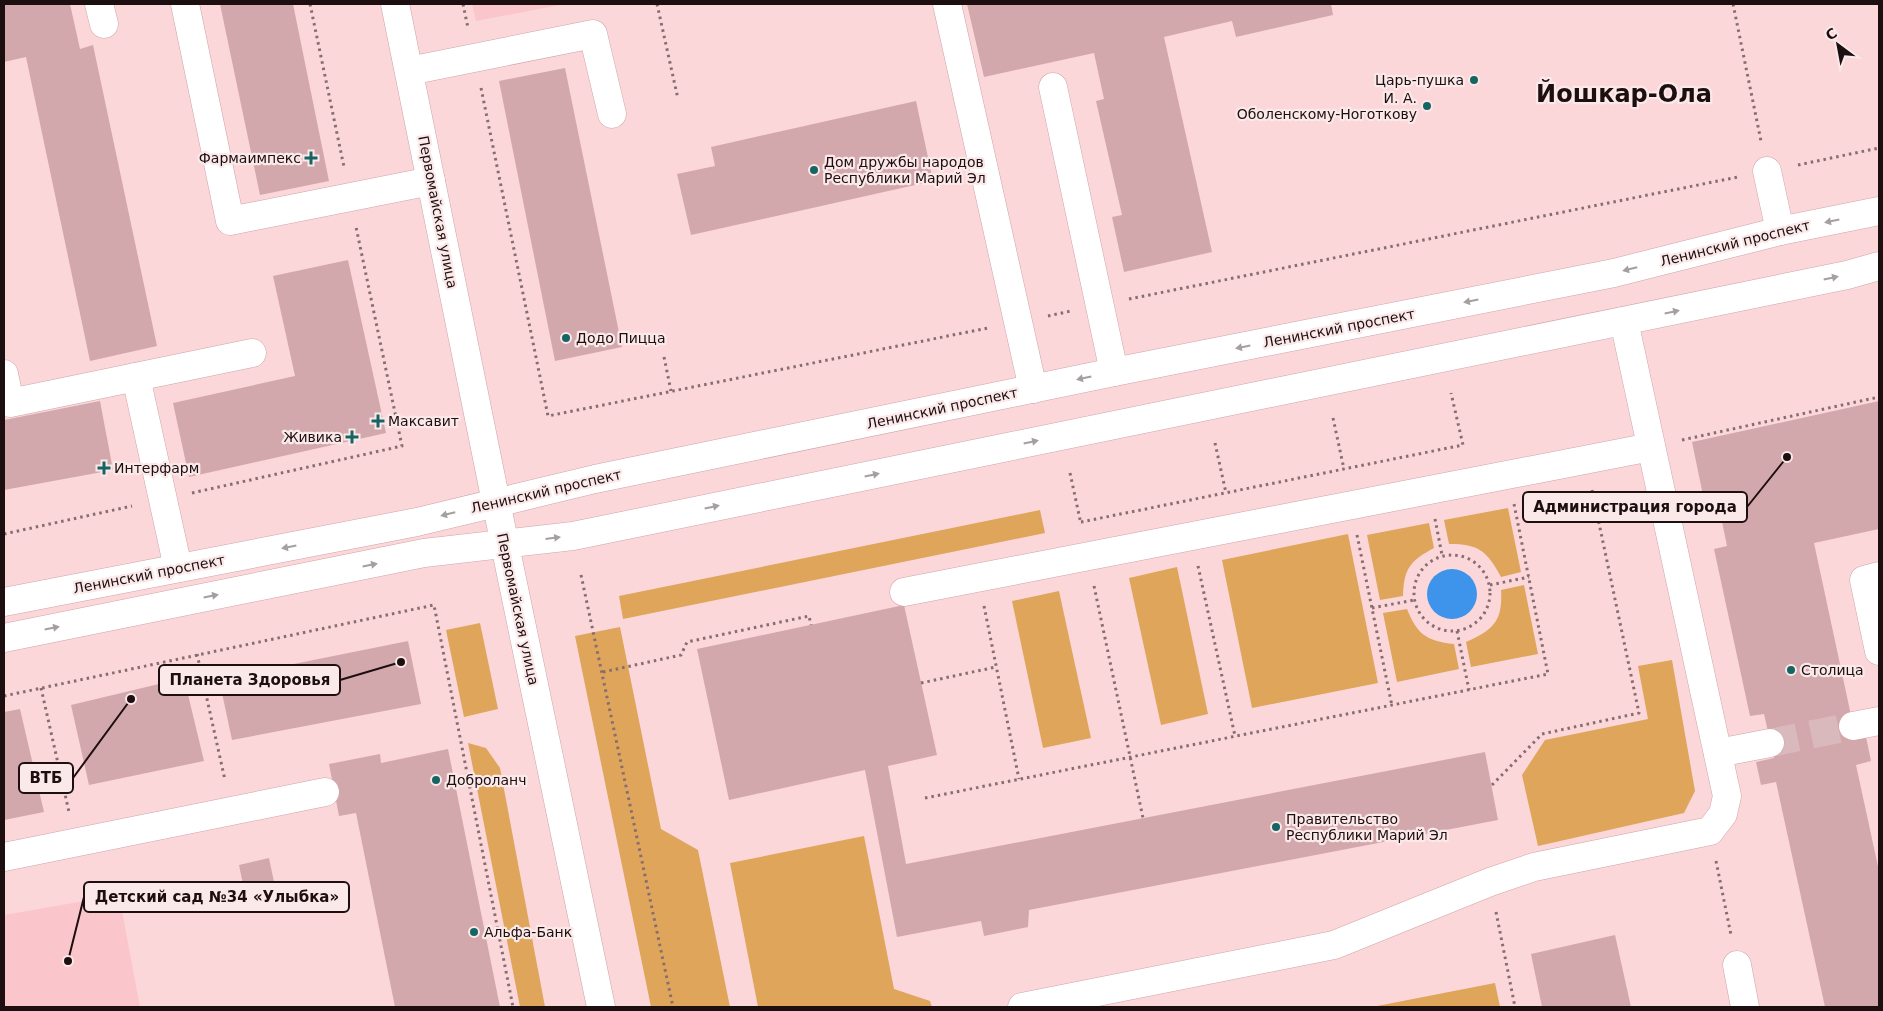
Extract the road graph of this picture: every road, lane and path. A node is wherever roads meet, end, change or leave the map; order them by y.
1 (185, 4) edge
2 (395, 4) edge
3 (463, 4) edge
4 (657, 4) edge
5 (948, 4) edge
6 (1733, 4) edge
7 (469, 30) dead end
8 (409, 71) junction
9 (1053, 87) dead end
10 (480, 88) dead end
11 (678, 99) dead end
12 (612, 114) dead end
13 (1879, 148) edge
14 (1767, 171) junction
15 (431, 181) junction
16 (1879, 211) edge
17 (1780, 232) junction
18 (1879, 266) edge
19 (1099, 305) junction
20 (1018, 322) junction
21 (1624, 322) junction
22 (252, 353) dead end
23 (664, 357) dead end
24 (1114, 372) junction
25 (4, 374) edge
26 (136, 377) junction
27 (1033, 389) junction
28 (671, 391) junction
29 (1451, 393) dead end
30 (1879, 397) edge
31 (1333, 418) dead end
32 (1215, 443) dead end
33 (402, 446) dead end
34 (1651, 446) junction
35 (1586, 460) junction
36 (1344, 469) junction
37 (1070, 472) dead end
38 (1226, 493) junction
39 (1513, 498) dead end
40 (162, 500) junction
41 (496, 502) junction
42 (1351, 505) junction
43 (1434, 514) dead end
44 (1081, 522) junction
45 (4, 534) edge
46 (1192, 536) junction
47 (504, 544) junction
48 (1442, 555) junction
49 (1088, 556) junction
50 (178, 568) junction
51 (581, 575) dead end
52 (1879, 576) edge
53 (1529, 577) junction
54 (978, 578) junction
55 (1490, 585) junction
56 (904, 592) dead end
57 (1414, 600) junction
58 (4, 602) edge
59 (1372, 608) junction
60 (811, 625) dead end
61 (1457, 631) junction
62 (4, 638) edge
63 (1879, 651) edge
64 (197, 654) junction
65 (996, 667) junction
66 (603, 672) junction
67 (921, 683) dead end
68 (41, 688) junction
69 (1469, 690) junction
70 (4, 696) edge
71 (1392, 706) junction
72 (1879, 720) edge
73 (1853, 726) tunnel mouth
74 (1235, 736) junction
75 (1770, 743) tunnel mouth
76 (1718, 754) junction
77 (1131, 757) junction
78 (1019, 779) junction
79 (1492, 785) dead end
80 (325, 792) dead end
81 (925, 798) dead end
82 (232, 811) junction
83 (1144, 818) dead end
84 (1710, 831) junction
85 (76, 843) junction
86 (4, 858) edge
87 (1490, 882) junction
88 (1737, 965) joint
89 (513, 1007) edge
90 (601, 1007) edge
91 (673, 1007) edge
92 (1022, 1007) edge
93 (1515, 1007) edge
94 (1745, 1007) edge

1 - 15 main road
2 - 8 main road, Первомайская улица
3 - 7 path
4 - 11 path
5 - 20 main road
6 - 14 path
8 - 12 main road
8 - 15 main road, Первомайская улица
9 - 19 main road
10 - 28 path
13 - 14 path
14 - 17 main road
14 - 19 path
15 - 41 main road, Первомайская улица
16 -> 17 main road, Ленинский проспект
17 -> 24 main road, Ленинский проспект
21 -> 18 main road
19 - 20 path
19 - 24 main road
20 - 27 main road
20 - 28 path
21 - 34 main road
47 -> 21 main road
22 - 26 main road
23 - 28 path
24 -> 27 main road, Ленинский проспект
25 - 26 main road
26 - 40 main road
27 - 41 main road, Ленинский проспект
29 - 36 path
30 - 34 path
31 - 36 path
32 - 38 path
33 - 40 path
34 - 35 main road
34 - 76 main road
35 - 42 main road
35 - 79 path
36 - 38 path
37 - 44 path
38 - 44 path
39 - 53 path
40 - 45 path
40 - 50 main road
41 - 47 main road, Первомайская улица
41 -> 50 main road, Ленинский проспект
42 - 46 main road
42 - 59 path
43 - 48 path
44 - 49 path
46 - 49 main road
46 - 74 path
62 -> 47 main road
47 - 90 main road, Первомайская улица
48 - 55 path
48 - 57 path
49 - 54 main road
49 - 77 path
50 - 58 main road, Ленинский проспект
51 - 66 path
52 - 63 main road
53 - 55 path
53 - 69 path
54 - 56 main road
54 - 65 path
55 - 61 path
57 - 59 path
57 - 61 path
59 - 71 path
60 - 66 path
61 - 69 path
64 - 68 path
64 - 82 path
64 - 89 path
65 - 67 path
65 - 78 path
66 - 91 path
68 - 70 path
68 - 85 path
69 - 71 path
71 - 74 path
72 - 73 main road
74 - 77 path
75 - 76 main road
76 - 84 main road
77 - 78 path
77 - 83 path
78 - 81 path
80 - 82 main road
82 - 85 main road
84 - 87 main road
84 - 88 path
85 - 86 main road
87 - 92 main road
87 - 93 path
88 - 94 main road

